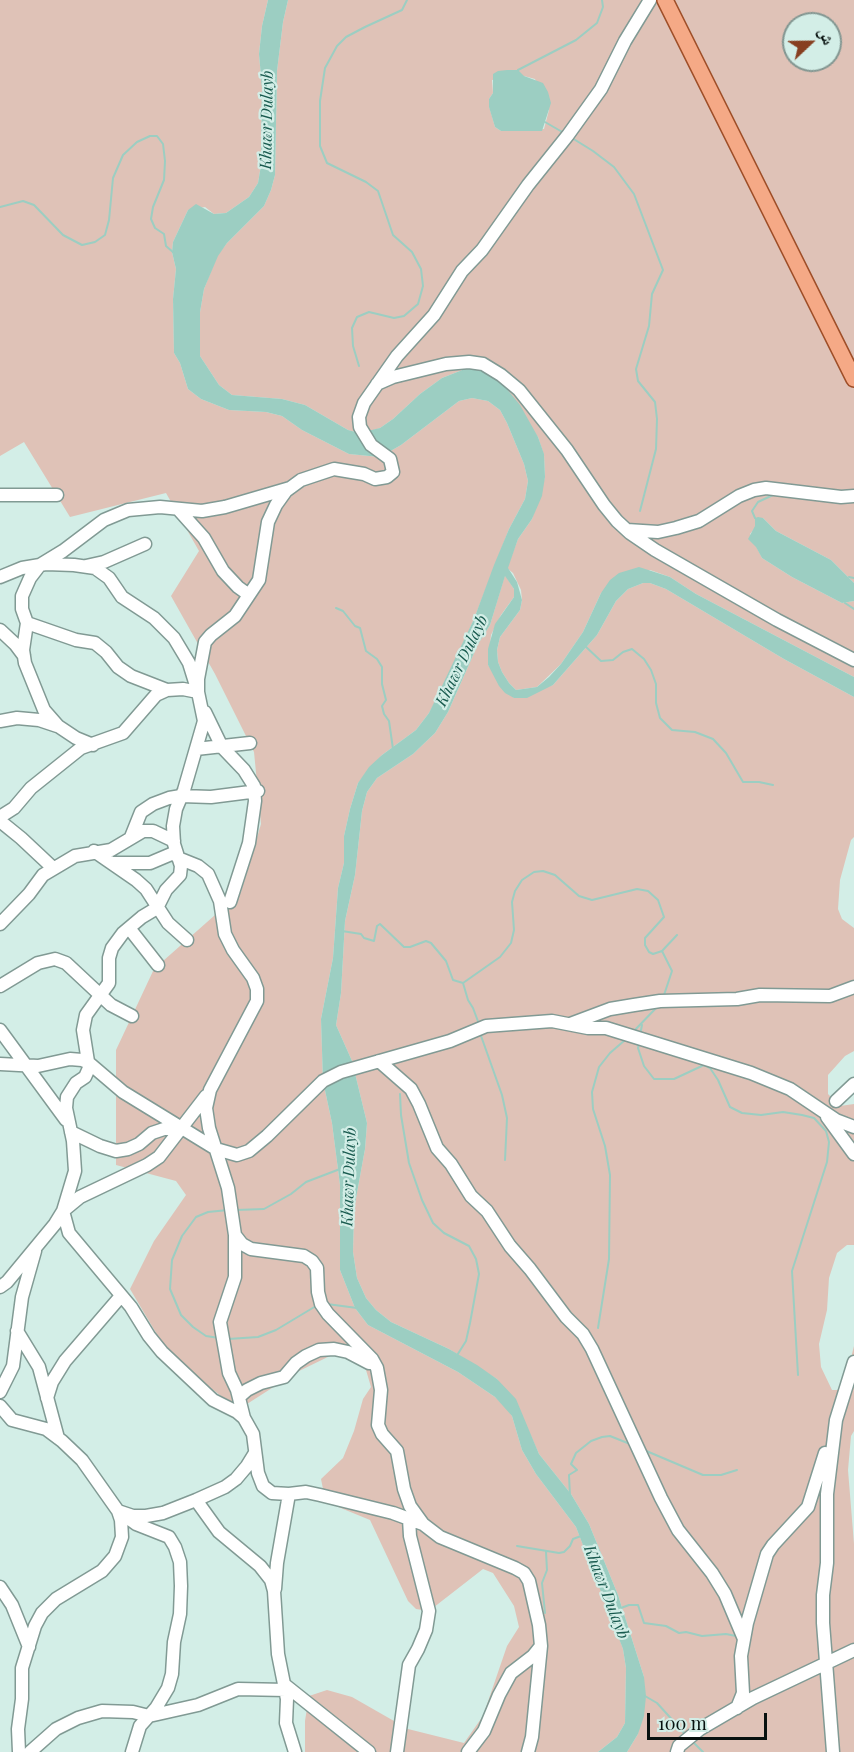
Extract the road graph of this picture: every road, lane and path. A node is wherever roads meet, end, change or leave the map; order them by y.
1 (650, 0) edge
2 (665, 0) edge
3 (854, 379) edge
4 (377, 384) junction
5 (291, 488) junction
6 (0, 495) edge
7 (57, 495) dead end
8 (854, 496) edge
9 (125, 503) dead end
10 (144, 503) junction
11 (178, 509) junction
12 (626, 530) junction
13 (145, 544) dead end
14 (40, 565) junction
15 (85, 566) junction
16 (0, 577) edge
17 (249, 595) junction
18 (27, 624) junction
19 (0, 630) edge
20 (24, 656) junction
21 (854, 660) edge
22 (167, 690) junction
23 (198, 692) junction
24 (202, 706) junction
25 (0, 721) edge
26 (58, 726) junction
27 (250, 743) dead end
28 (93, 745) junction
29 (222, 747) junction
30 (196, 748) junction
31 (256, 791) junction
32 (181, 796) junction
33 (0, 819) edge
34 (131, 837) junction
35 (176, 850) junction
36 (94, 851) junction
37 (111, 863) junction
38 (53, 868) junction
39 (230, 902) dead end
40 (156, 908) junction
41 (0, 924) edge
42 (129, 928) junction
43 (187, 940) dead end
44 (158, 965) dead end
45 (0, 986) edge
46 (854, 987) edge
47 (101, 996) junction
48 (132, 1016) dead end
49 (569, 1024) junction
50 (0, 1030) edge
51 (379, 1061) junction
52 (89, 1063) junction
53 (0, 1064) edge
54 (27, 1066) junction
55 (854, 1084) edge
56 (210, 1090) junction
57 (836, 1101) dead end
58 (820, 1110) junction
59 (854, 1127) edge
60 (69, 1128) junction
61 (182, 1128) junction
62 (216, 1149) junction
63 (854, 1154) edge
64 (63, 1211) junction
65 (235, 1235) junction
66 (37, 1244) junction
67 (0, 1287) edge
68 (121, 1296) junction
69 (17, 1331) junction
70 (854, 1362) edge
71 (378, 1372) junction
72 (0, 1392) edge
73 (239, 1397) junction
74 (47, 1398) junction
75 (0, 1406) edge
76 (244, 1418) junction
77 (6, 1419) edge
78 (835, 1430) junction
79 (58, 1438) junction
80 (255, 1453) junction
81 (289, 1494) junction
82 (196, 1500) junction
83 (118, 1511) junction
84 (409, 1519) junction
85 (423, 1524) junction
86 (0, 1587) edge
87 (274, 1591) junction
88 (744, 1639) junction
89 (541, 1646) junction
90 (30, 1648) junction
91 (854, 1650) edge
92 (826, 1664) junction
93 (285, 1687) junction
94 (737, 1708) junction
95 (149, 1716) junction
96 (19, 1752) edge
97 (30, 1752) edge
98 (132, 1752) edge
99 (295, 1752) edge
100 (369, 1752) edge
101 (397, 1752) edge
102 (468, 1752) edge
103 (528, 1752) edge
104 (677, 1752) edge
105 (833, 1752) edge

1 - 4 street
2 - 3 main road
4 - 5 street
4 - 12 street
5 - 11 street
5 - 17 street
6 - 7 street
8 - 12 street
9 - 10 street
10 - 11 street
10 - 14 street
11 - 17 street
12 - 21 street
13 - 15 street
14 - 15 street
14 - 16 street
14 - 18 street
15 - 23 street
17 - 23 street
18 - 20 street
18 - 22 street
19 - 20 street
20 - 26 street
22 - 23 street
22 - 28 street
23 - 24 street
24 - 29 street
24 - 30 street
25 - 26 street
26 - 28 street
27 - 29 street
28 - 33 street
29 - 30 street
29 - 31 street
30 - 32 street
31 - 32 street
31 - 39 street
32 - 34 street
32 - 35 street
33 - 38 street
34 - 35 street
34 - 36 street
35 - 37 street
35 - 40 street
35 - 56 street
36 - 37 street
36 - 38 street
37 - 40 street
38 - 41 street
40 - 42 street
40 - 43 street
42 - 44 street
42 - 47 street
45 - 47 street
46 - 49 street
47 - 48 street
47 - 52 street
49 - 51 street
49 - 58 street
50 - 54 street
51 - 62 street
51 - 88 street
52 - 54 street
52 - 60 street
52 - 61 street
53 - 54 street
54 - 60 street
55 - 57 street
56 - 61 street
56 - 62 street
58 - 59 street
58 - 63 street
60 - 61 street
60 - 64 street
61 - 62 street
61 - 64 street
62 - 65 street
64 - 66 street
64 - 68 street
65 - 71 street
65 - 73 street
66 - 67 street
66 - 69 street
68 - 74 street
68 - 76 street
69 - 72 street
69 - 74 street
70 - 78 street
71 - 73 street
71 - 85 street
73 - 76 street
74 - 79 street
75 - 77 street
76 - 80 street
77 - 79 street
78 - 88 street
78 - 92 street
79 - 83 street
80 - 81 street
80 - 82 street
81 - 84 street
81 - 87 street
82 - 83 street
82 - 87 street
83 - 90 street
83 - 95 street
84 - 85 street
84 - 101 street
85 - 89 street
86 - 90 street
87 - 93 street
88 - 94 street
89 - 102 street
89 - 103 street
90 - 96 street
91 - 92 street
92 - 94 street
92 - 105 street
93 - 95 street
93 - 99 street
93 - 100 street
94 - 104 street
95 - 97 street
95 - 98 street

